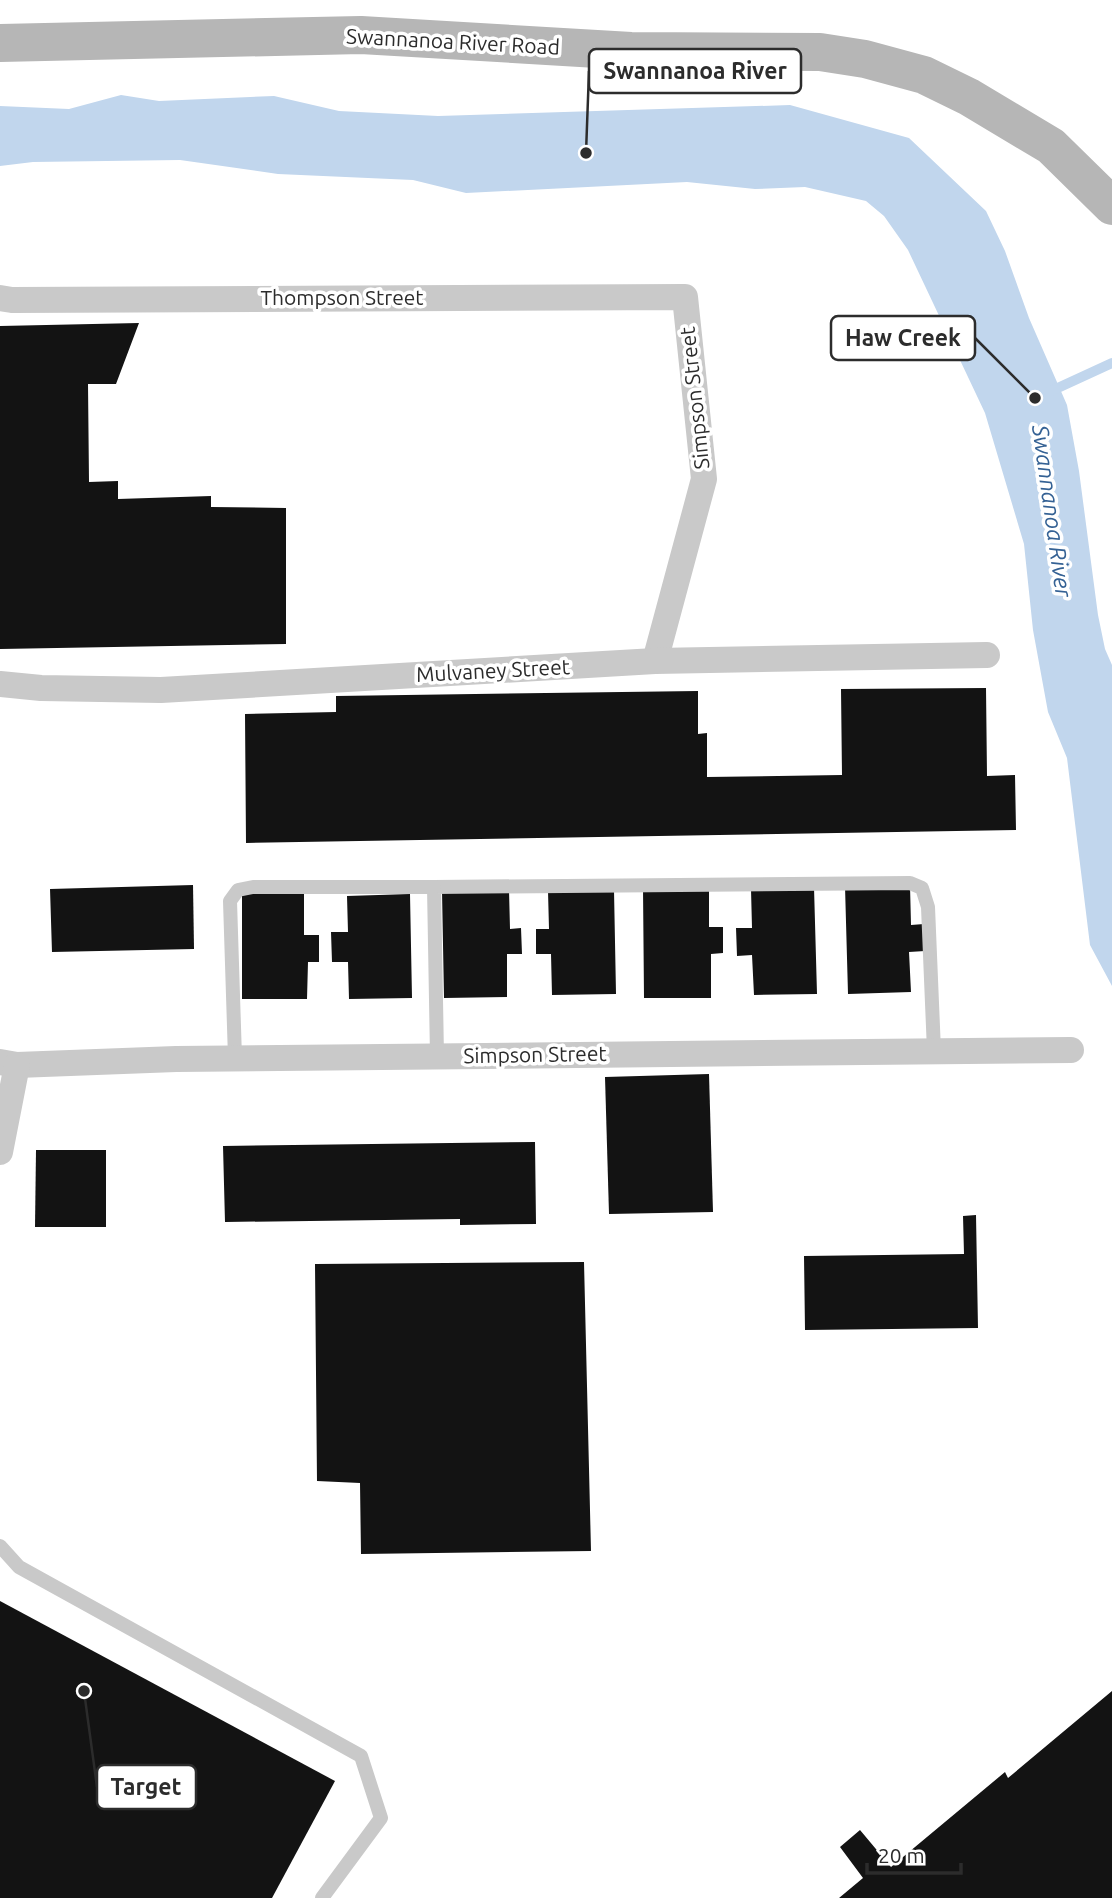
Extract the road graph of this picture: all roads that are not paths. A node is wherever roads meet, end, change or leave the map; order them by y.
1 (0, 43) edge
2 (1112, 205) edge
3 (685, 297) joint
4 (0, 298) edge
5 (987, 655) dead end
6 (655, 662) junction
7 (0, 684) edge
8 (434, 887) junction
9 (1071, 1050) dead end
10 (934, 1051) junction
11 (437, 1056) junction
12 (234, 1058) junction
13 (8, 1064) edge
14 (0, 1152) edge
15 (0, 1546) edge
16 (322, 1898) edge

1 - 2 main road, Swannanoa River Road
3 - 4 street, Thompson Street
3 - 6 street, Simpson Street
5 - 6 street, Mulvaney Street
6 - 7 street, Mulvaney Street
8 - 10 lane
8 - 11 lane
8 - 12 lane
9 - 10 street, Simpson Street
10 - 11 street, Simpson Street
11 - 12 street, Simpson Street
12 - 13 street, Simpson Street
13 - 14 street
15 - 16 lane

